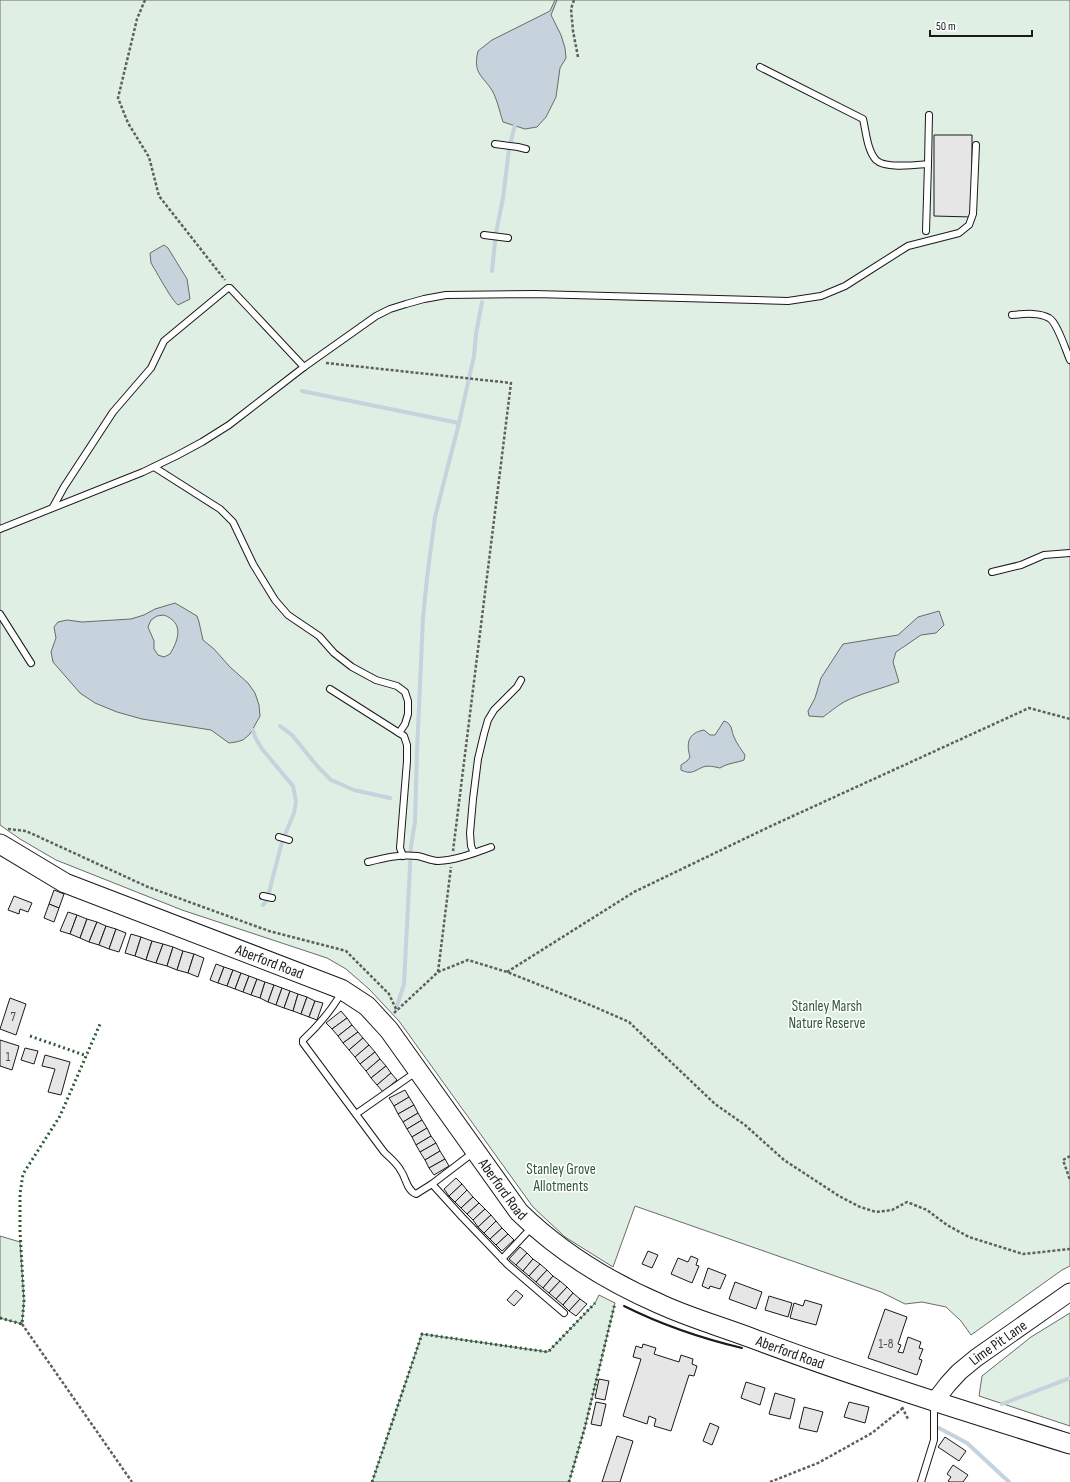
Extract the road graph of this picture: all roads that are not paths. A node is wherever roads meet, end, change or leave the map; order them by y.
1 (760, 67) dead end
2 (929, 115) dead end
3 (498, 145) dead end
4 (976, 145) dead end
5 (526, 149) dead end
6 (928, 164) junction
7 (926, 232) dead end
8 (487, 236) dead end
9 (506, 238) dead end
10 (1012, 315) dead end
11 (1070, 360) edge
12 (304, 367) junction
13 (154, 467) junction
14 (53, 507) junction
15 (0, 529) edge
16 (1070, 552) edge
17 (992, 572) dead end
18 (0, 614) edge
19 (32, 663) dead end
20 (521, 680) dead end
21 (330, 689) dead end
22 (399, 733) junction
23 (3, 836) edge
24 (279, 837) dead end
25 (289, 840) dead end
26 (491, 847) dead end
27 (474, 854) junction
28 (403, 856) junction
29 (368, 862) dead end
30 (263, 896) dead end
31 (272, 898) dead end
32 (339, 997) dead end
33 (418, 1071) junction
34 (356, 1114) junction
35 (476, 1151) junction
36 (432, 1184) junction
37 (533, 1226) junction
38 (502, 1259) junction
39 (1070, 1292) edge
40 (564, 1313) dead end
41 (928, 1399) junction
42 (1070, 1444) edge
43 (922, 1482) edge

1 - 6 lane
2 - 6 lane
3 - 5 lane
4 - 12 lane
6 - 7 lane
8 - 9 lane
10 - 11 lane
12 - 13 lane
12 - 14 lane
13 - 14 lane
13 - 22 lane
14 - 15 lane
16 - 17 lane
18 - 19 lane
20 - 27 lane
21 - 22 lane
22 - 28 lane
23 - 33 main road, Aberford Road
24 - 25 lane
26 - 27 lane
27 - 28 lane
28 - 29 lane
30 - 31 lane
32 - 34 lane
33 - 34 lane
33 - 35 main road, Aberford Road
34 - 36 lane
35 - 36 lane
35 - 37 main road, Aberford Road
36 - 38 lane
37 - 38 lane
37 - 41 main road, Aberford Road
38 - 40 lane
39 - 41 street, Lime Pit Lane
41 - 42 main road, Aberford Road
41 - 43 lane

